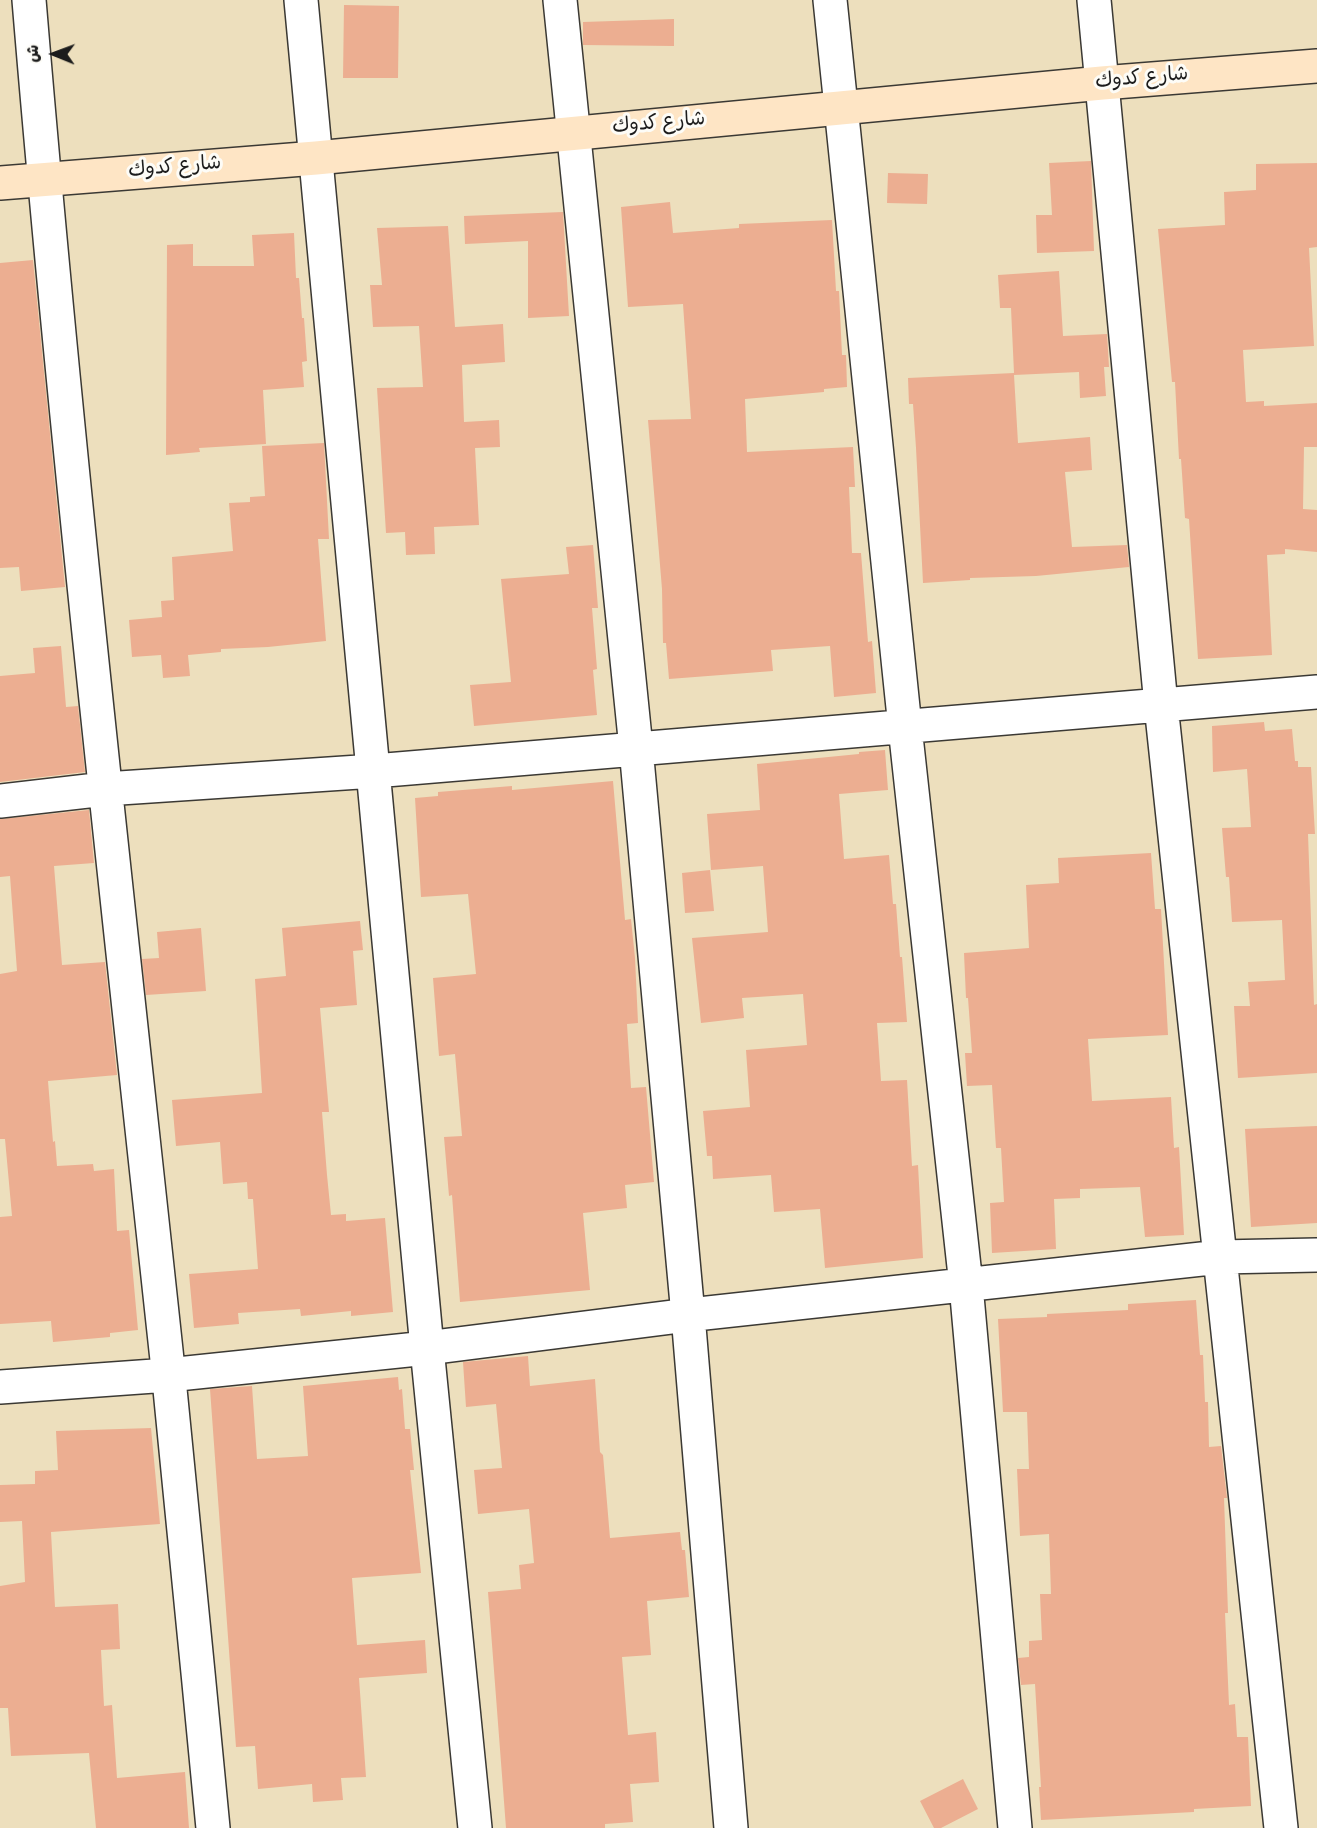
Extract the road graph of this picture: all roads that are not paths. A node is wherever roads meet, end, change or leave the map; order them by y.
1 (29, 0) edge
2 (301, 0) edge
3 (560, 0) edge
4 (830, 0) edge
5 (1094, 0) edge
6 (1317, 66) edge
7 (1102, 83) junction
8 (841, 109) junction
9 (572, 132) junction
10 (316, 158) junction
11 (44, 179) junction
12 (0, 183) edge
13 (1317, 692) edge
14 (1161, 705) junction
15 (904, 727) junction
16 (636, 748) junction
17 (374, 771) junction
18 (105, 789) junction
19 (0, 801) edge
20 (1317, 1255) edge
21 (1220, 1257) junction
22 (966, 1285) junction
23 (688, 1315) junction
24 (427, 1348) junction
25 (168, 1375) junction
26 (0, 1387) edge
27 (213, 1828) edge
28 (475, 1828) edge
29 (731, 1828) edge
30 (1015, 1828) edge
31 (1281, 1828) edge

1 - 11 street
2 - 10 street
3 - 9 street
4 - 8 street
5 - 7 street
6 - 7 street, شارع كدوك
7 - 8 street, شارع كدوك
7 - 14 street
8 - 9 street, شارع كدوك
8 - 15 street
9 - 10 street, شارع كدوك
9 - 16 street
10 - 11 street, شارع كدوك
10 - 17 street
11 - 12 street, شارع كدوك
11 - 18 street
13 - 14 street
14 - 15 street
14 - 21 street
15 - 16 street
15 - 22 street
16 - 17 street
16 - 23 street
17 - 18 street
17 - 24 street
18 - 19 street
18 - 25 street
20 - 21 street
21 - 22 street
21 - 31 street
22 - 23 street
22 - 30 street
23 - 24 street
23 - 29 street
24 - 25 street
24 - 28 street
25 - 26 street
25 - 27 street

